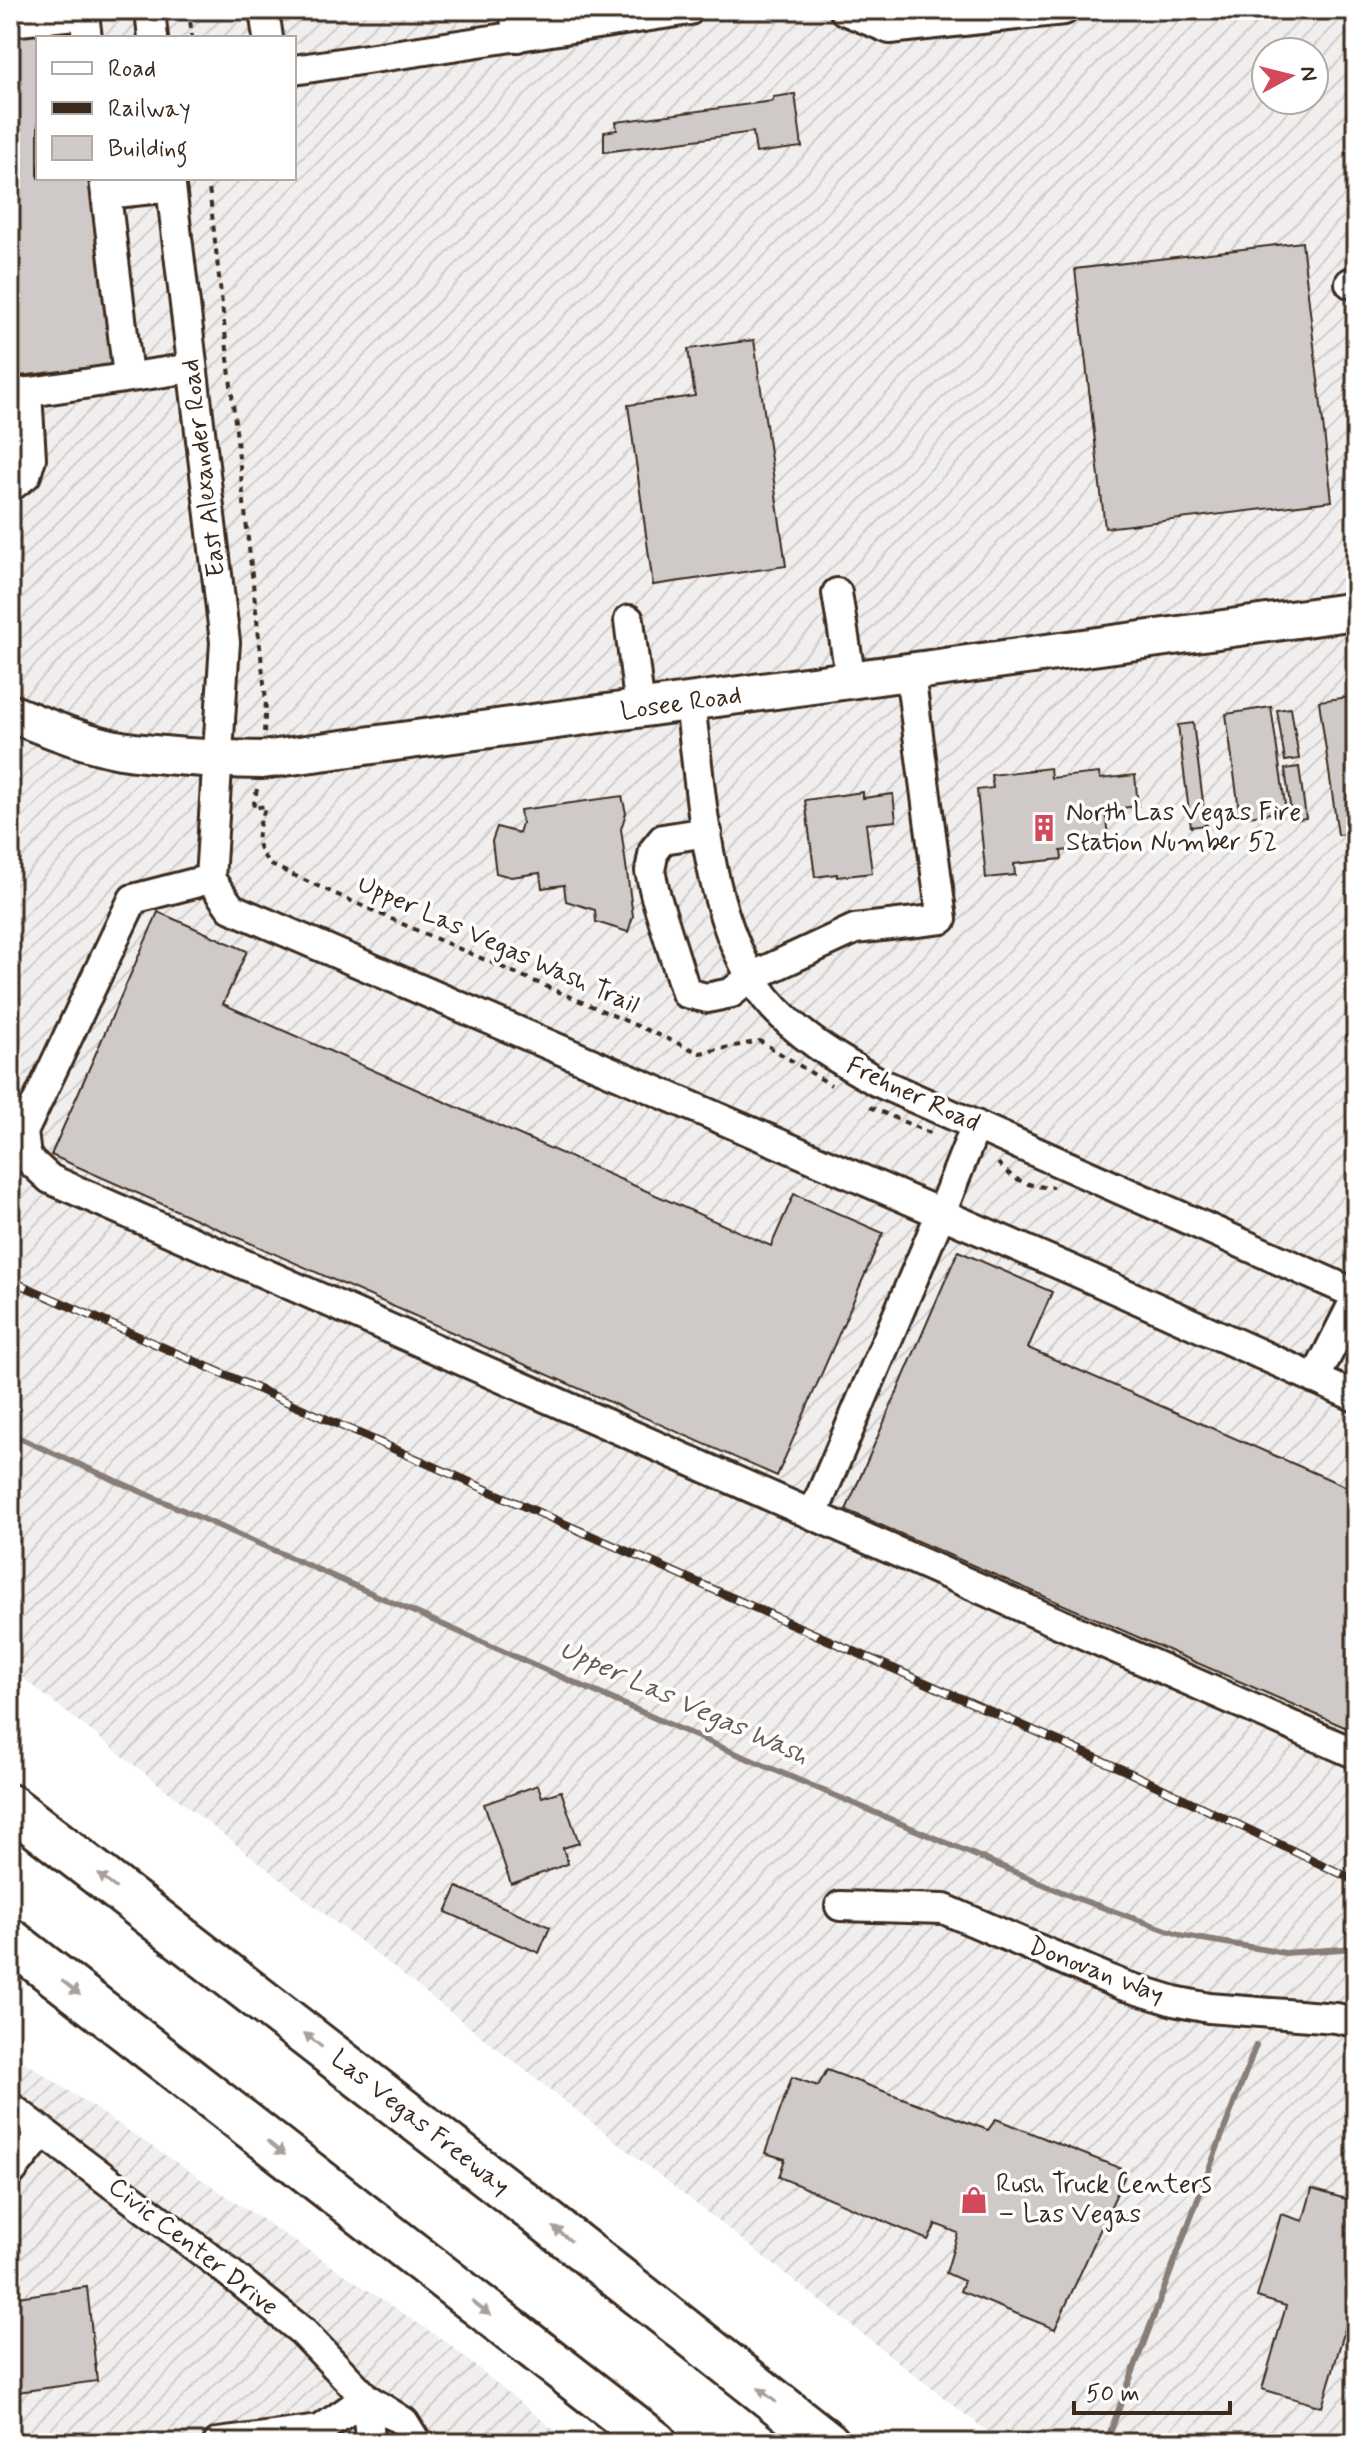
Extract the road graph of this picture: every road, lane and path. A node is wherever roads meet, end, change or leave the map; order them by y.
1 (150, 10) edge
2 (189, 10) edge
3 (264, 10) edge
4 (690, 10) edge
5 (844, 10) edge
6 (1064, 10) edge
7 (10, 22) edge
8 (516, 24) edge
9 (87, 36) edge
10 (153, 36) edge
11 (192, 36) edge
12 (268, 36) edge
13 (296, 70) edge
14 (208, 180) edge
15 (171, 183) edge
16 (105, 186) edge
17 (192, 368) junction
18 (128, 376) junction
19 (19, 393) edge
20 (10, 487) edge
21 (837, 593) dead end
22 (1356, 611) edge
23 (629, 620) dead end
24 (910, 673) junction
25 (851, 681) junction
26 (690, 703) junction
27 (640, 710) junction
28 (10, 713) edge
29 (219, 760) junction
30 (262, 760) junction
31 (707, 832) junction
32 (210, 879) junction
33 (751, 977) junction
34 (835, 1088) dead end
35 (860, 1101) dead end
36 (972, 1136) junction
37 (1054, 1187) dead end
38 (941, 1213) junction
39 (1356, 1296) edge
40 (1315, 1379) junction
41 (1356, 1397) edge
42 (813, 1514) junction
43 (1356, 1754) edge
44 (10, 1806) edge
45 (840, 1906) dead end
46 (10, 1940) edge
47 (1356, 2022) edge
48 (10, 2107) edge
49 (43, 2132) junction
50 (10, 2173) edge
51 (366, 2398) junction
52 (218, 2443) edge
53 (373, 2443) edge
54 (417, 2443) edge
55 (656, 2443) edge
56 (828, 2443) edge

1 - 10 street
2 - 11 path
3 - 12 street
4 - 8 street
5 - 6 street
7 - 9 street
8 - 13 street
14 - 30 path, Upper Las Vegas Wash Trail
15 - 16 street
15 - 17 street, East Alexander Road
16 - 18 street
17 - 18 street
17 - 29 street, East Alexander Road
18 - 19 street
19 - 20 street
21 - 25 street
22 - 24 main road, Losee Road
23 - 27 street
24 - 25 main road, Losee Road
24 - 33 street
25 - 26 main road, Losee Road
26 - 27 main road, Losee Road
26 - 31 street, Frehner Road
27 - 30 main road, Losee Road
28 - 29 main road, Losee Road
29 - 30 main road, Losee Road
29 - 32 street, East Alexander Road
30 - 34 path, Upper Las Vegas Wash Trail
31 - 33 street, Frehner Road
31 - 33 street
32 - 38 street
32 - 42 street
33 - 36 street, Frehner Road
35 - 36 path
36 - 37 path
36 - 38 street
36 - 39 street, Frehner Road
38 - 40 street
38 - 42 street
39 - 40 street
40 - 41 street
42 - 43 street
56 -> 44 highway, Las Vegas Freeway
45 - 47 street, Donovan Way
46 -> 55 highway
48 - 49 street, Civic Center Drive
49 - 50 street
49 - 51 street, Civic Center Drive
51 - 52 street
51 - 53 street
51 - 54 street

